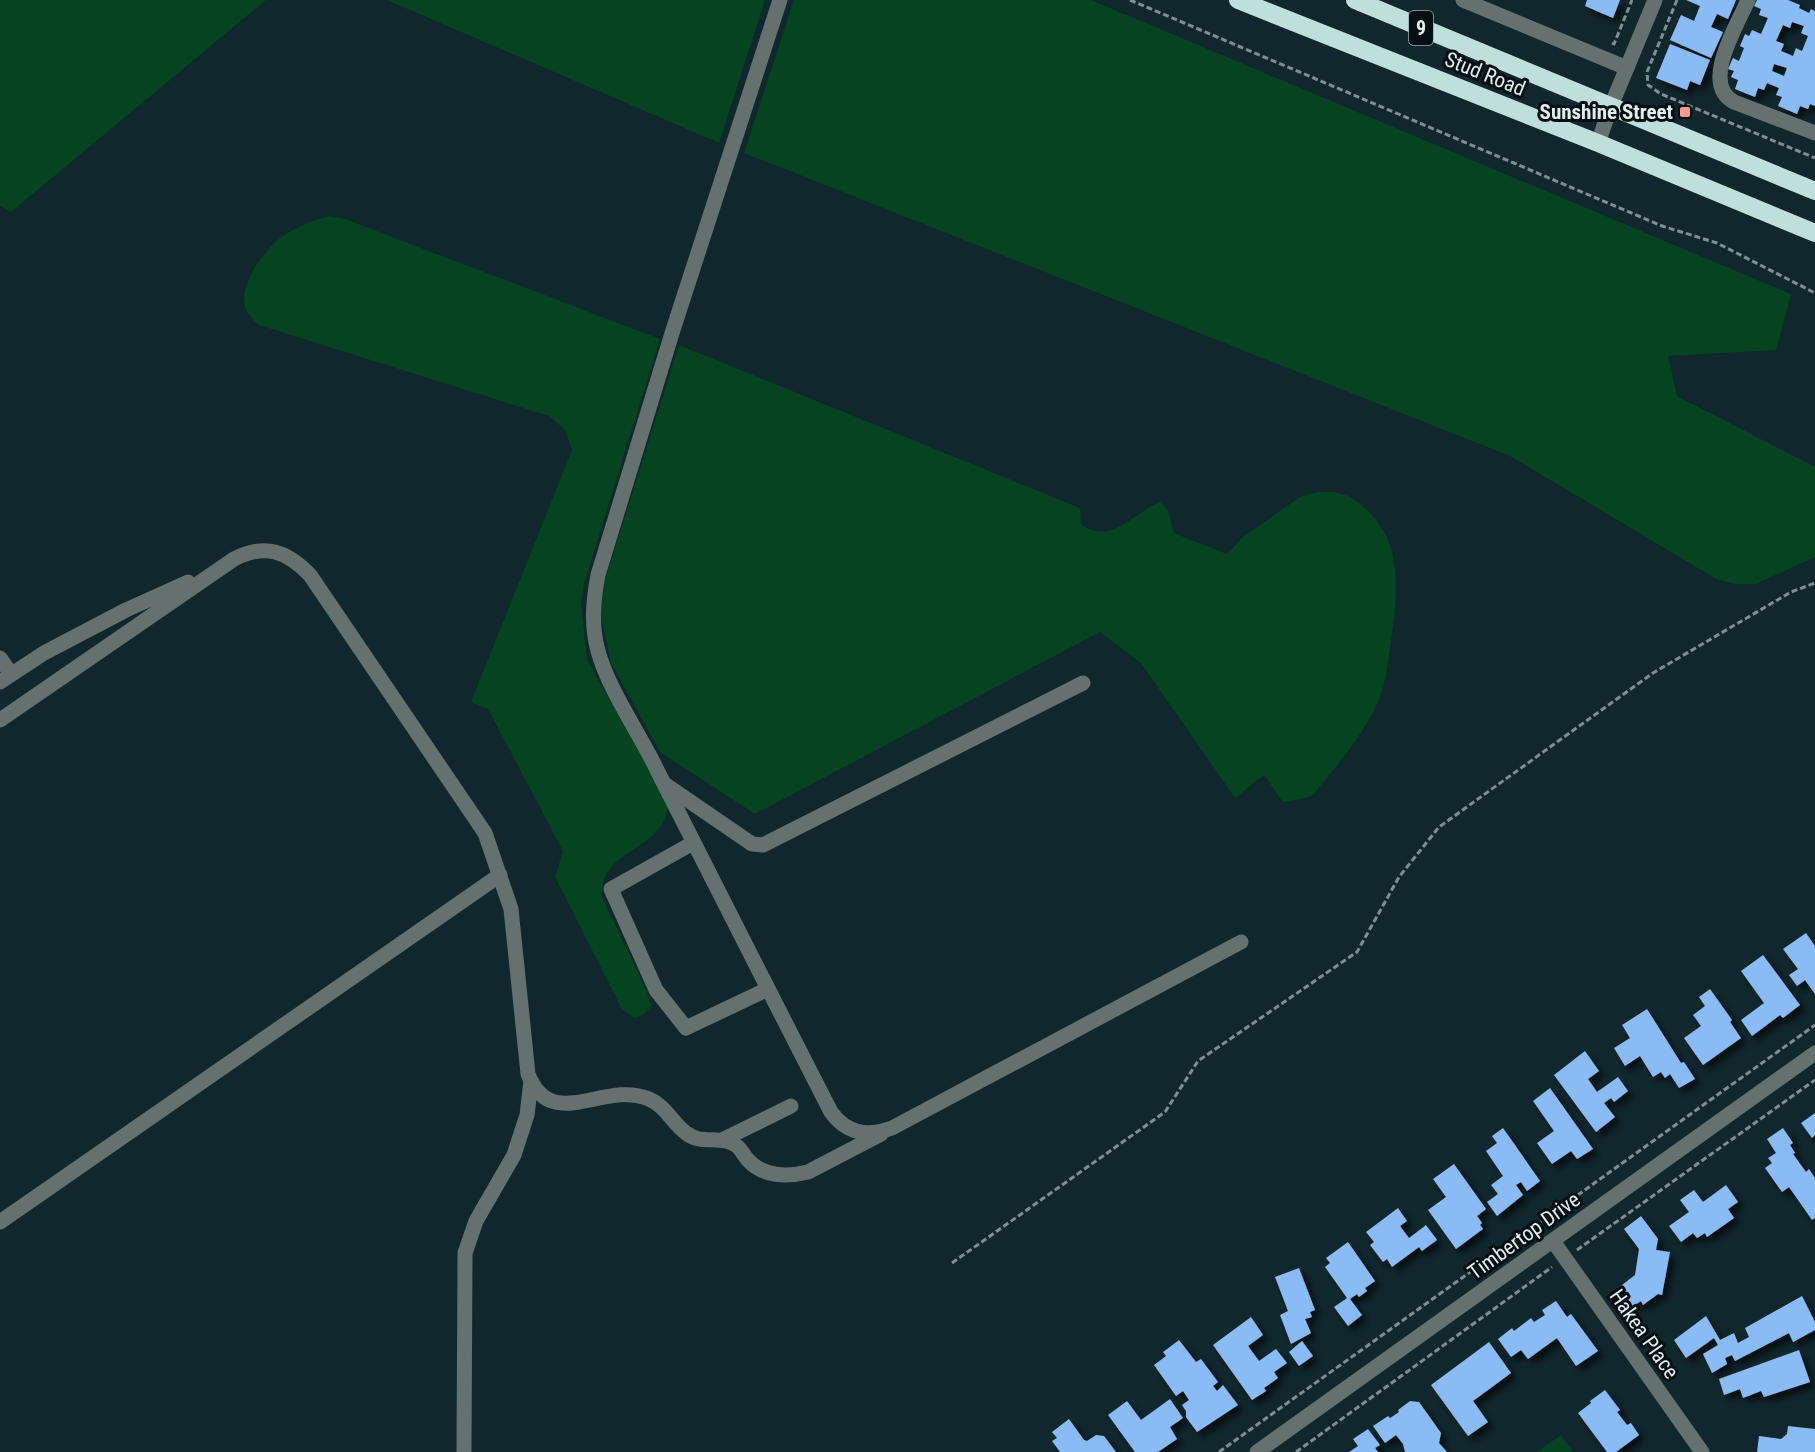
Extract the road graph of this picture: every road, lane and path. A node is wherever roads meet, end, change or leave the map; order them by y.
1 (780, 0) edge
2 (1130, 0) edge
3 (1238, 0) edge
4 (1355, 0) edge
5 (1463, 0) edge
6 (1632, 0) edge
7 (1655, 0) edge
8 (1748, 0) edge
9 (1614, 44) dead end
10 (1627, 68) junction
11 (1611, 106) junction
12 (1814, 132) edge
13 (1598, 143) junction
14 (1815, 191) edge
15 (1815, 232) edge
16 (1815, 293) edge
17 (208, 575) junction
18 (1815, 583) edge
19 (0, 658) edge
20 (6, 678) edge
21 (1083, 682) dead end
22 (0, 720) edge
23 (664, 783) junction
24 (693, 843) junction
25 (500, 876) junction
26 (1241, 942) dead end
27 (768, 989) junction
28 (1815, 1025) edge
29 (1815, 1053) edge
30 (1815, 1080) edge
31 (531, 1082) junction
32 (791, 1106) dead end
33 (892, 1128) junction
34 (722, 1140) junction
35 (0, 1221) edge
36 (1552, 1241) junction
37 (1576, 1251) dead end
38 (952, 1263) dead end
39 (1554, 1266) dead end
40 (1264, 1450) edge
41 (464, 1452) edge
42 (1219, 1452) edge
43 (1296, 1452) edge
44 (1702, 1452) edge

1 - 23 street
2 - 16 path
3 - 13 highway, Stud Road / 9
4 - 11 highway, Stud Road / 9
5 - 10 street
6 - 9 path
7 - 10 street
8 - 12 street
10 - 11 street
11 - 13 street
11 - 14 highway, Stud Road / 9
13 - 15 highway, Stud Road / 9
17 - 20 street
17 - 22 street
17 - 25 street
18 - 38 path
19 - 20 street
21 - 23 street
23 - 24 street
24 - 27 street
24 - 27 street
25 - 31 street
25 - 35 street
26 - 33 street
27 - 33 street
28 - 42 path
29 - 36 street, Timbertop Drive
30 - 37 path
31 - 34 street
31 - 41 street
32 - 34 street
33 - 34 street
36 - 40 street, Timbertop Drive
36 - 44 street, Hakea Place
39 - 43 path

